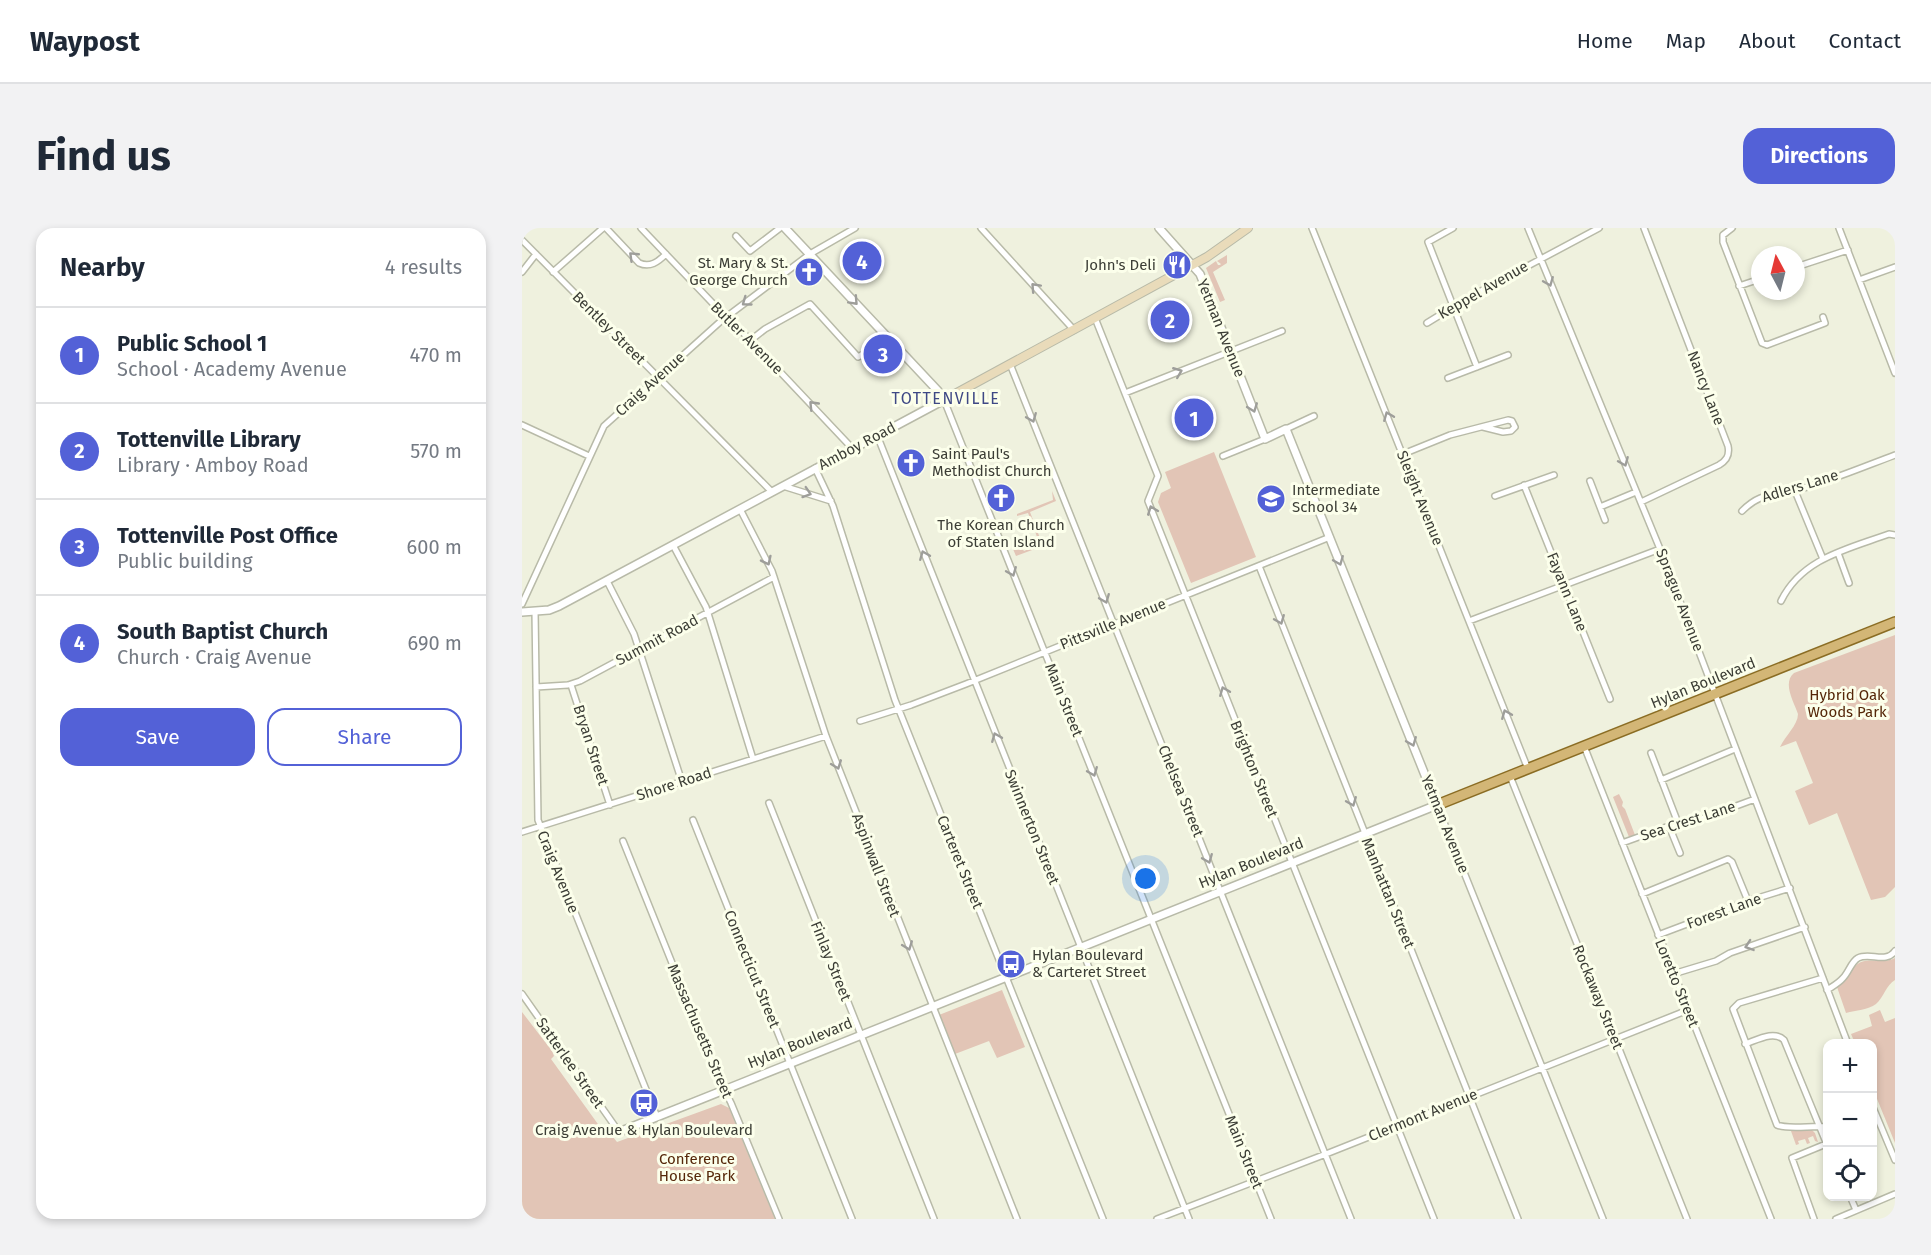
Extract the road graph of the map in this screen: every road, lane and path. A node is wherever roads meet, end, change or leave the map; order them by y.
1 (604, 228) edge
2 (641, 228) edge
3 (780, 228) edge
4 (785, 228) edge
5 (855, 228) edge
6 (981, 228) edge
7 (1159, 228) edge
8 (1248, 228) edge
9 (1312, 228) edge
10 (1453, 228) edge
11 (1528, 228) edge
12 (1599, 228) edge
13 (1644, 228) edge
14 (1732, 228) edge
15 (1839, 228) edge
16 (736, 236) dead end
17 (522, 240) edge
18 (1848, 250) junction
19 (536, 254) junction
20 (666, 254) junction
21 (810, 254) junction
22 (1540, 258) junction
23 (1805, 264) edge
24 (1193, 265) junction
25 (1895, 267) edge
26 (522, 272) edge
27 (553, 272) junction
28 (1859, 280) junction
29 (1751, 282) edge
30 (1739, 286) junction
31 (1454, 306) junction
32 (726, 316) junction
33 (1823, 317) dead end
34 (1095, 318) junction
35 (1427, 323) dead end
36 (1074, 330) junction
37 (1282, 331) dead end
38 (890, 339) junction
39 (751, 340) junction
40 (1230, 351) junction
41 (1508, 356) dead end
42 (1011, 364) junction
43 (1477, 367) junction
44 (1895, 373) edge
45 (658, 377) junction
46 (1448, 378) dead end
47 (1125, 393) junction
48 (944, 400) junction
49 (1314, 416) dead end
50 (522, 425) edge
51 (1483, 427) junction
52 (1286, 429) junction
53 (877, 435) junction
54 (1265, 439) junction
55 (852, 448) junction
56 (1403, 454) junction
57 (1895, 455) edge
58 (589, 456) junction
59 (1223, 456) dead end
60 (815, 468) junction
61 (1554, 474) dead end
62 (1590, 481) dead end
63 (1524, 485) junction
64 (783, 486) junction
65 (1796, 491) junction
66 (772, 492) junction
67 (1636, 492) junction
68 (1495, 496) dead end
69 (831, 501) junction
70 (1641, 502) junction
71 (1600, 507) junction
72 (740, 509) junction
73 (1742, 511) dead end
74 (1605, 520) dead end
75 (1895, 535) edge
76 (1330, 537) junction
77 (673, 545) junction
78 (1660, 549) junction
79 (1838, 553) junction
80 (1823, 559) junction
81 (1259, 566) junction
82 (774, 577) junction
83 (607, 581) junction
84 (1849, 583) dead end
85 (1565, 585) junction
86 (1186, 595) junction
87 (1781, 601) dead end
88 (522, 604) edge
89 (534, 611) junction
90 (522, 612) edge
91 (708, 613) junction
92 (1469, 621) junction
93 (1895, 622) edge
94 (1114, 623) junction
95 (640, 650) junction
96 (1045, 652) junction
97 (974, 681) junction
98 (572, 685) junction
99 (536, 687) junction
100 (1715, 694) junction
101 (1610, 699) dead end
102 (899, 709) junction
103 (860, 721) dead end
104 (826, 736) junction
105 (1584, 746) junction
106 (1735, 749) junction
107 (1651, 753) dead end
108 (753, 759) junction
109 (1528, 768) junction
110 (1510, 776) junction
111 (1661, 780) junction
112 (682, 782) junction
113 (1755, 799) junction
114 (769, 803) dead end
115 (610, 805) junction
116 (1437, 805) junction
117 (693, 820) dead end
118 (1678, 823) junction
119 (1669, 826) junction
120 (540, 827) junction
121 (522, 832) edge
122 (1365, 833) junction
123 (623, 841) dead end
124 (1622, 843) junction
125 (1680, 853) dead end
126 (1292, 863) junction
127 (1790, 888) junction
128 (1221, 891) junction
129 (1642, 894) junction
130 (1748, 901) junction
131 (1151, 919) junction
132 (1805, 927) junction
133 (1658, 935) junction
134 (1080, 947) junction
135 (1895, 951) edge
136 (1673, 974) junction
137 (1005, 977) junction
138 (1823, 978) junction
139 (1827, 990) junction
140 (522, 994) edge
141 (932, 1006) junction
142 (1688, 1010) junction
143 (861, 1035) junction
144 (1615, 1039) junction
145 (1846, 1039) edge
146 (1745, 1044) junction
147 (790, 1063) junction
148 (1542, 1068) junction
149 (724, 1089) junction
150 (1470, 1097) junction
151 (657, 1117) junction
152 (1877, 1120) edge
153 (1397, 1126) junction
154 (1819, 1126) junction
155 (1823, 1126) edge
156 (618, 1132) joint
157 (1823, 1136) edge
158 (1824, 1147) edge
159 (1326, 1154) junction
160 (1895, 1160) edge
161 (1256, 1181) junction
162 (1895, 1194) edge
163 (1852, 1201) edge
164 (1185, 1208) junction
165 (1856, 1210) junction
166 (779, 1219) edge
167 (852, 1219) edge
168 (934, 1219) edge
169 (1017, 1219) edge
170 (1103, 1219) edge
171 (1157, 1219) edge
172 (1189, 1219) edge
173 (1271, 1219) edge
174 (1352, 1219) edge
175 (1434, 1219) edge
176 (1518, 1219) edge
177 (1603, 1219) edge
178 (1687, 1219) edge
179 (1771, 1219) edge
180 (1814, 1219) edge
181 (1836, 1219) edge

20 -> 1 street
1 - 27 street
2 - 20 street, Butler Avenue
3 - 16 street
4 - 21 street, Main Street
5 - 21 street, Craig Avenue
36 -> 6 street
7 - 24 street, Yetman Avenue
8 - 24 main road, Amboy Road
56 -> 9 street, Sleight Avenue
10 - 31 street
11 - 22 street, Sprague Avenue
12 - 22 street, Keppel Avenue
13 - 70 street, Nancy Lane
14 - 30 street
15 - 18 street
17 - 19 street, Bentley Street
18 - 23 street
18 - 28 street
19 - 26 street
19 - 27 street, Bentley Street
20 - 32 street, Butler Avenue
21 -> 32 street, Craig Avenue
21 -> 38 street, Main Street
22 - 31 street, Keppel Avenue
22 -> 67 street, Sprague Avenue
24 - 34 main road, Amboy Road
24 - 40 street, Yetman Avenue
25 - 28 street
27 - 45 street, Bentley Street
28 - 44 street
29 - 30 street
30 - 33 street
31 - 35 street, Keppel Avenue
31 - 43 street
32 - 39 street, Butler Avenue
32 - 45 street, Craig Avenue
34 - 36 main road, Amboy Road
34 - 47 street, Brighton Street
36 - 42 main road, Amboy Road
37 - 40 street
38 - 39 street
38 - 48 street, Main Street
55 -> 39 street, Butler Avenue
47 -> 40 street
40 -> 54 street, Yetman Avenue
41 - 43 street
42 - 48 main road, Amboy Road
42 -> 94 street, Chelsea Street
43 - 46 street
45 - 58 street, Craig Avenue
45 - 66 street, Bentley Street
86 -> 47 street, Brighton Street
48 - 53 street, Amboy Road
48 -> 96 street, Main Street
49 - 52 street
50 - 58 street
51 - 51 street
51 - 56 street
52 - 54 street
52 - 76 street, Yetman Avenue
53 - 55 street, Amboy Road
97 -> 53 street, Swinnerton Street
54 - 59 street
55 - 60 street, Amboy Road
56 - 92 street, Sleight Avenue
57 - 65 street, Adlers Lane
58 - 88 street, Craig Avenue
60 - 64 street, Amboy Road
60 - 69 street, Carteret Street
61 - 63 street
62 - 71 street
63 - 68 street
63 - 85 street, Fayann Lane
64 - 66 street, Amboy Road
64 -> 69 street
65 - 73 street, Adlers Lane
65 - 80 street
66 - 72 street, Amboy Road
67 - 70 street, Sprague Avenue
67 - 71 street
69 - 102 street, Carteret Street
70 - 78 street, Sprague Avenue
71 - 74 street
72 - 77 street, Amboy Road
72 -> 82 street, Aspinwall Street
75 - 79 street
76 - 81 street, Pittsville Avenue
76 -> 116 street, Yetman Avenue
77 - 83 street, Amboy Road
77 - 91 street
78 - 85 street
78 - 100 street, Sprague Avenue
79 - 80 street
79 - 84 street
80 - 87 street
81 - 86 street, Pittsville Avenue
81 -> 122 street, Manhattan Street
82 - 91 street, Summit Road
82 - 104 street, Aspinwall Street
83 - 89 street, Amboy Road
83 - 95 street
85 - 92 street
85 - 101 street, Fayann Lane
86 - 94 street, Pittsville Avenue
126 -> 86 street, Brighton Street
89 - 90 street, Amboy Road
89 - 99 street, Craig Avenue
91 - 95 street, Summit Road
91 - 108 street
109 -> 92 street, Sleight Avenue
93 - 100 main road, Hylan Boulevard
94 - 96 street, Pittsville Avenue
94 -> 128 street, Chelsea Street
95 - 98 street, Summit Road
95 - 112 street
96 - 97 street, Pittsville Avenue
96 -> 131 street, Main Street
97 - 102 street, Pittsville Avenue
134 -> 97 street, Swinnerton Street
98 - 99 street, Summit Road
98 - 115 street, Bryan Street
99 - 120 street, Craig Avenue
100 - 105 main road, Hylan Boulevard
100 - 106 street, Sprague Avenue
102 - 103 street, Pittsville Avenue
102 - 137 street, Carteret Street
104 - 108 street, Shore Road
104 -> 141 street, Aspinwall Street
105 - 109 main road, Hylan Boulevard
105 - 124 street, Loretto Street
106 - 111 street
106 - 113 street, Sprague Avenue
107 - 111 street
108 - 112 street, Shore Road
109 - 110 main road, Hylan Boulevard
110 - 116 main road, Hylan Boulevard
110 - 144 street, Rockaway Street
111 - 118 street
112 - 115 street, Shore Road
113 - 118 street, Sea Crest Lane
113 - 127 street, Sprague Avenue
114 - 143 street, Finlay Street
115 - 120 street, Shore Road
116 - 122 street, Hylan Boulevard
116 - 148 street, Yetman Avenue
117 - 147 street, Connecticut Street
118 - 119 street, Sea Crest Lane
119 - 124 street, Sea Crest Lane
119 - 125 street
120 - 121 street, Shore Road
120 - 151 street, Craig Avenue
122 - 126 street, Hylan Boulevard
122 - 150 street, Manhattan Street
123 - 149 street, Massachusetts Street
124 - 129 street, Loretto Street
126 - 128 street, Hylan Boulevard
126 - 153 street, Brighton Street
127 - 130 street, Forest Lane
127 - 132 street, Sprague Avenue
128 - 131 street, Hylan Boulevard
128 - 159 street, Chelsea Street
129 - 130 street
129 - 133 street, Loretto Street
130 - 133 street, Forest Lane
131 - 134 street, Hylan Boulevard
131 - 161 street, Main Street
132 -> 136 street
132 - 138 street, Sprague Avenue
133 - 136 street, Loretto Street
134 - 137 street, Hylan Boulevard
134 - 164 street, Swinnerton Street
135 - 139 street
136 - 142 street, Loretto Street
137 - 141 street, Hylan Boulevard
137 - 170 street, Carteret Street
138 - 139 street, Sprague Avenue
138 - 146 street
139 - 145 street, Sprague Avenue
140 - 156 street, Satterlee Street
141 - 143 street, Hylan Boulevard
141 - 169 street, Aspinwall Street
142 - 144 street, Clermont Avenue
142 - 179 street, Loretto Street
143 - 147 street, Hylan Boulevard
143 - 168 street, Finlay Street
144 - 148 street, Clermont Avenue
144 - 178 street, Rockaway Street
146 - 154 street
146 - 154 street
147 - 149 street, Hylan Boulevard
147 - 167 street, Connecticut Street
148 - 150 street, Clermont Avenue
148 - 177 street, Yetman Avenue
149 - 151 street, Hylan Boulevard
149 - 166 street, Massachusetts Street
150 - 153 street, Clermont Avenue
150 - 176 street, Manhattan Street
151 - 156 street, Hylan Boulevard
152 - 160 street
153 - 159 street, Clermont Avenue
153 - 175 street, Brighton Street
154 - 155 street
154 - 157 street
158 - 180 street
159 - 161 street, Clermont Avenue
159 - 174 street, Chelsea Street
161 - 164 street, Clermont Avenue
161 - 173 street, Main Street
162 - 165 street
163 - 165 street
164 - 171 street, Clermont Avenue
164 - 172 street, Swinnerton Street
165 - 181 street

